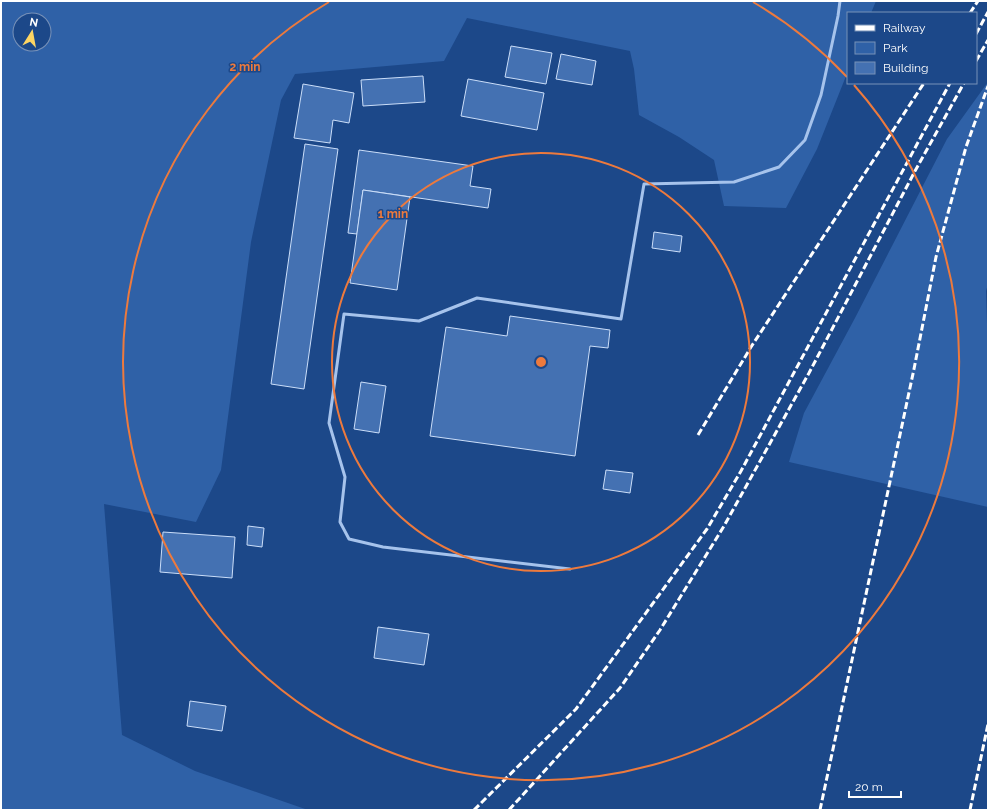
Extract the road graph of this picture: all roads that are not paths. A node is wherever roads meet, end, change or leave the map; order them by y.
1 (840, 1) edge
2 (570, 569) dead end

1 - 2 lane

